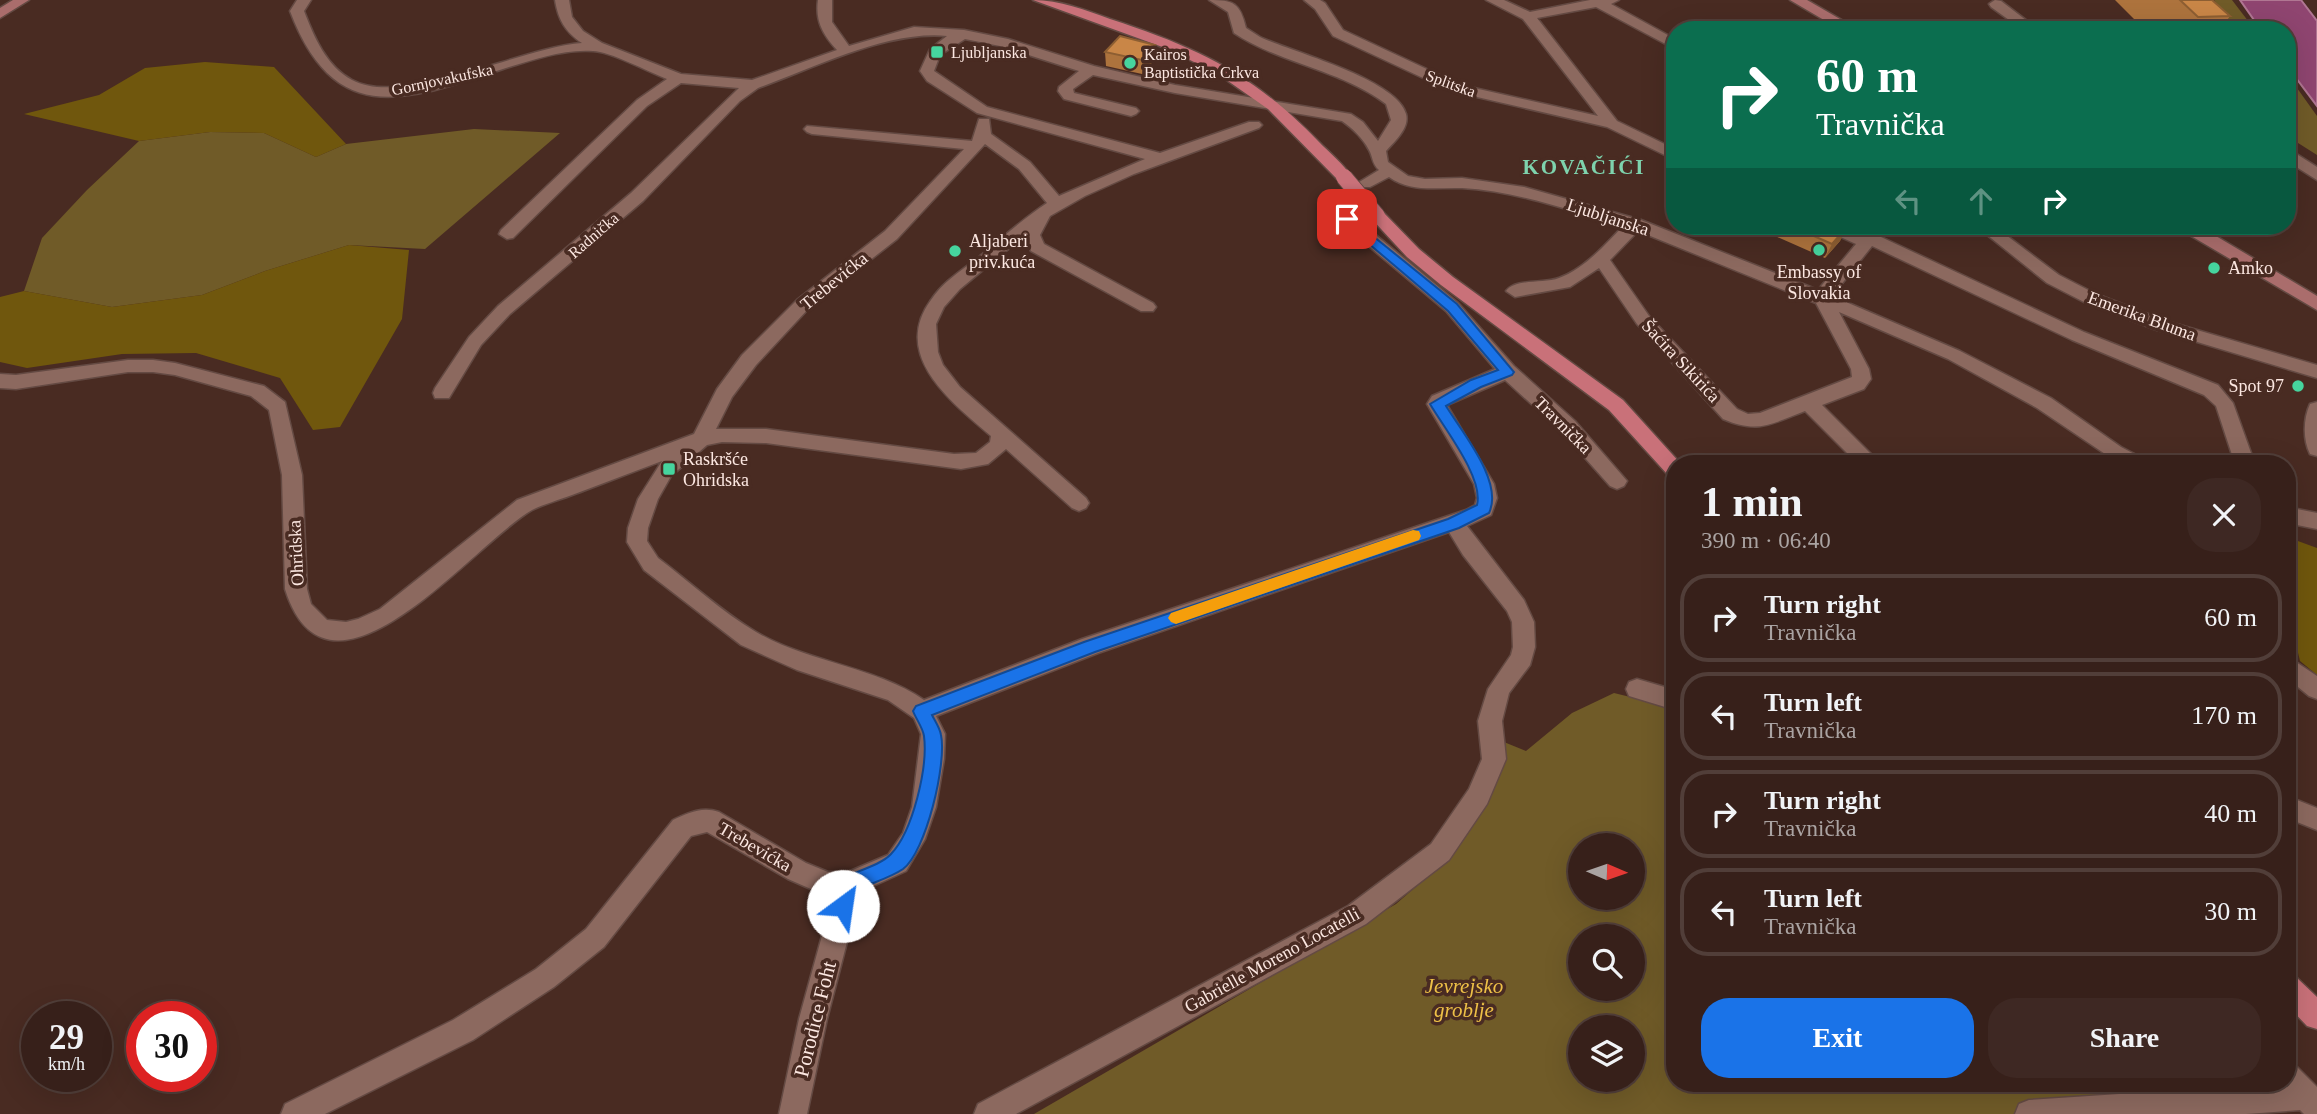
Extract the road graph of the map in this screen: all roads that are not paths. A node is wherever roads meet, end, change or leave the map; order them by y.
1 (22, 0) edge
2 (304, 0) edge
3 (562, 0) edge
4 (825, 0) edge
5 (1040, 0) edge
6 (1216, 0) edge
7 (1311, 0) edge
8 (1493, 0) edge
9 (1797, 0) edge
10 (1606, 1) edge
11 (1996, 4) dead end
12 (1814, 5) edge
13 (0, 14) edge
14 (1528, 16) junction
15 (1838, 21) edge
16 (2020, 21) edge
17 (964, 34) junction
18 (1666, 39) edge
19 (597, 46) junction
20 (846, 51) junction
21 (1090, 70) junction
22 (678, 78) junction
23 (753, 85) junction
24 (1270, 104) junction
25 (982, 110) junction
26 (1131, 111) dead end
27 (1612, 124) junction
28 (1254, 125) dead end
29 (812, 129) dead end
30 (979, 141) junction
31 (1378, 151) junction
32 (1666, 151) edge
33 (1164, 159) junction
34 (2296, 160) edge
35 (1389, 171) junction
36 (2317, 175) edge
37 (1364, 184) dead end
38 (1340, 199) dead end
39 (1050, 210) junction
40 (1635, 224) junction
41 (507, 234) dead end
42 (1855, 235) edge
43 (1873, 235) edge
44 (1996, 235) edge
45 (2202, 235) edge
46 (1868, 240) junction
47 (1601, 260) junction
48 (1515, 291) dead end
49 (1822, 297) junction
50 (2317, 304) edge
51 (1147, 307) dead end
52 (1507, 372) junction
53 (2317, 372) edge
54 (0, 381) edge
55 (442, 393) dead end
56 (1809, 404) junction
57 (2317, 409) edge
58 (2081, 430) junction
59 (1001, 434) junction
60 (701, 439) junction
61 (2317, 449) edge
62 (1862, 455) edge
63 (2102, 455) edge
64 (2122, 455) edge
65 (2242, 455) edge
66 (1666, 460) edge
67 (1617, 481) dead end
68 (1079, 503) dead end
69 (1454, 523) junction
70 (2296, 672) edge
71 (1637, 689) dead end
72 (2317, 689) edge
73 (1666, 697) edge
74 (922, 711) junction
75 (2296, 811) edge
76 (2317, 819) edge
77 (849, 884) junction
78 (2296, 995) edge
79 (2317, 1016) edge
80 (2303, 1093) edge
81 (295, 1114) edge
82 (793, 1114) edge
83 (988, 1114) edge
84 (2029, 1114) edge

1 - 13 main road
2 - 19 street, Gornjovakufska
3 - 19 street, Gornjovakufska
4 - 20 street
5 - 24 main road
6 - 31 street
7 - 27 street, Splitska
8 - 14 street, Splitska
9 - 12 main road
10 - 14 street
10 - 18 street
11 - 16 street
12 - 15 main road
14 - 27 street, Splitska
17 - 20 street, Gornjovakufska
17 - 21 street
17 - 25 street
19 - 22 street, Gornjovakufska
20 - 23 street, Gornjovakufska
21 - 24 street
21 - 26 street
22 - 23 street, Gornjovakufska
22 - 41 street
23 - 55 street, Radnička
24 - 31 street
24 - 66 main road, bridge
25 - 30 street
25 - 33 street
27 - 32 street, Splitska
28 - 33 street
29 - 30 street
30 - 39 street
30 - 60 street, Trebevićka
31 - 35 street
33 - 39 street
34 - 36 street
35 - 37 street
35 - 40 street, Ljubljanska
38 - 52 street, Travnička
39 - 51 street
39 - 59 street
40 - 47 street
40 - 49 street, Ljubljanska
42 - 46 street
43 - 46 street
44 - 53 street, Emerika Bluma
45 - 50 main road
46 - 49 street
46 - 65 street
47 - 48 street
47 - 56 street, Šaćira Sikirića
49 - 56 street, Šaćira Sikirića
49 - 58 street, Ljubljanska
52 - 67 street, Travnička
52 - 69 street
54 - 60 street, Ohridska
56 - 62 street
57 - 61 street
58 - 63 street
58 - 64 street, Ljubljanska
59 - 60 street
59 - 68 street
60 - 74 street, Trebevićka
69 - 74 street
69 - 83 street, Gabrielle Moreno Locatelli
70 - 72 street
71 - 73 street
74 - 77 street
75 - 76 street
77 - 81 street, Trebevićka
77 - 82 street, Porodice Foht
78 - 79 main road
80 - 84 street

